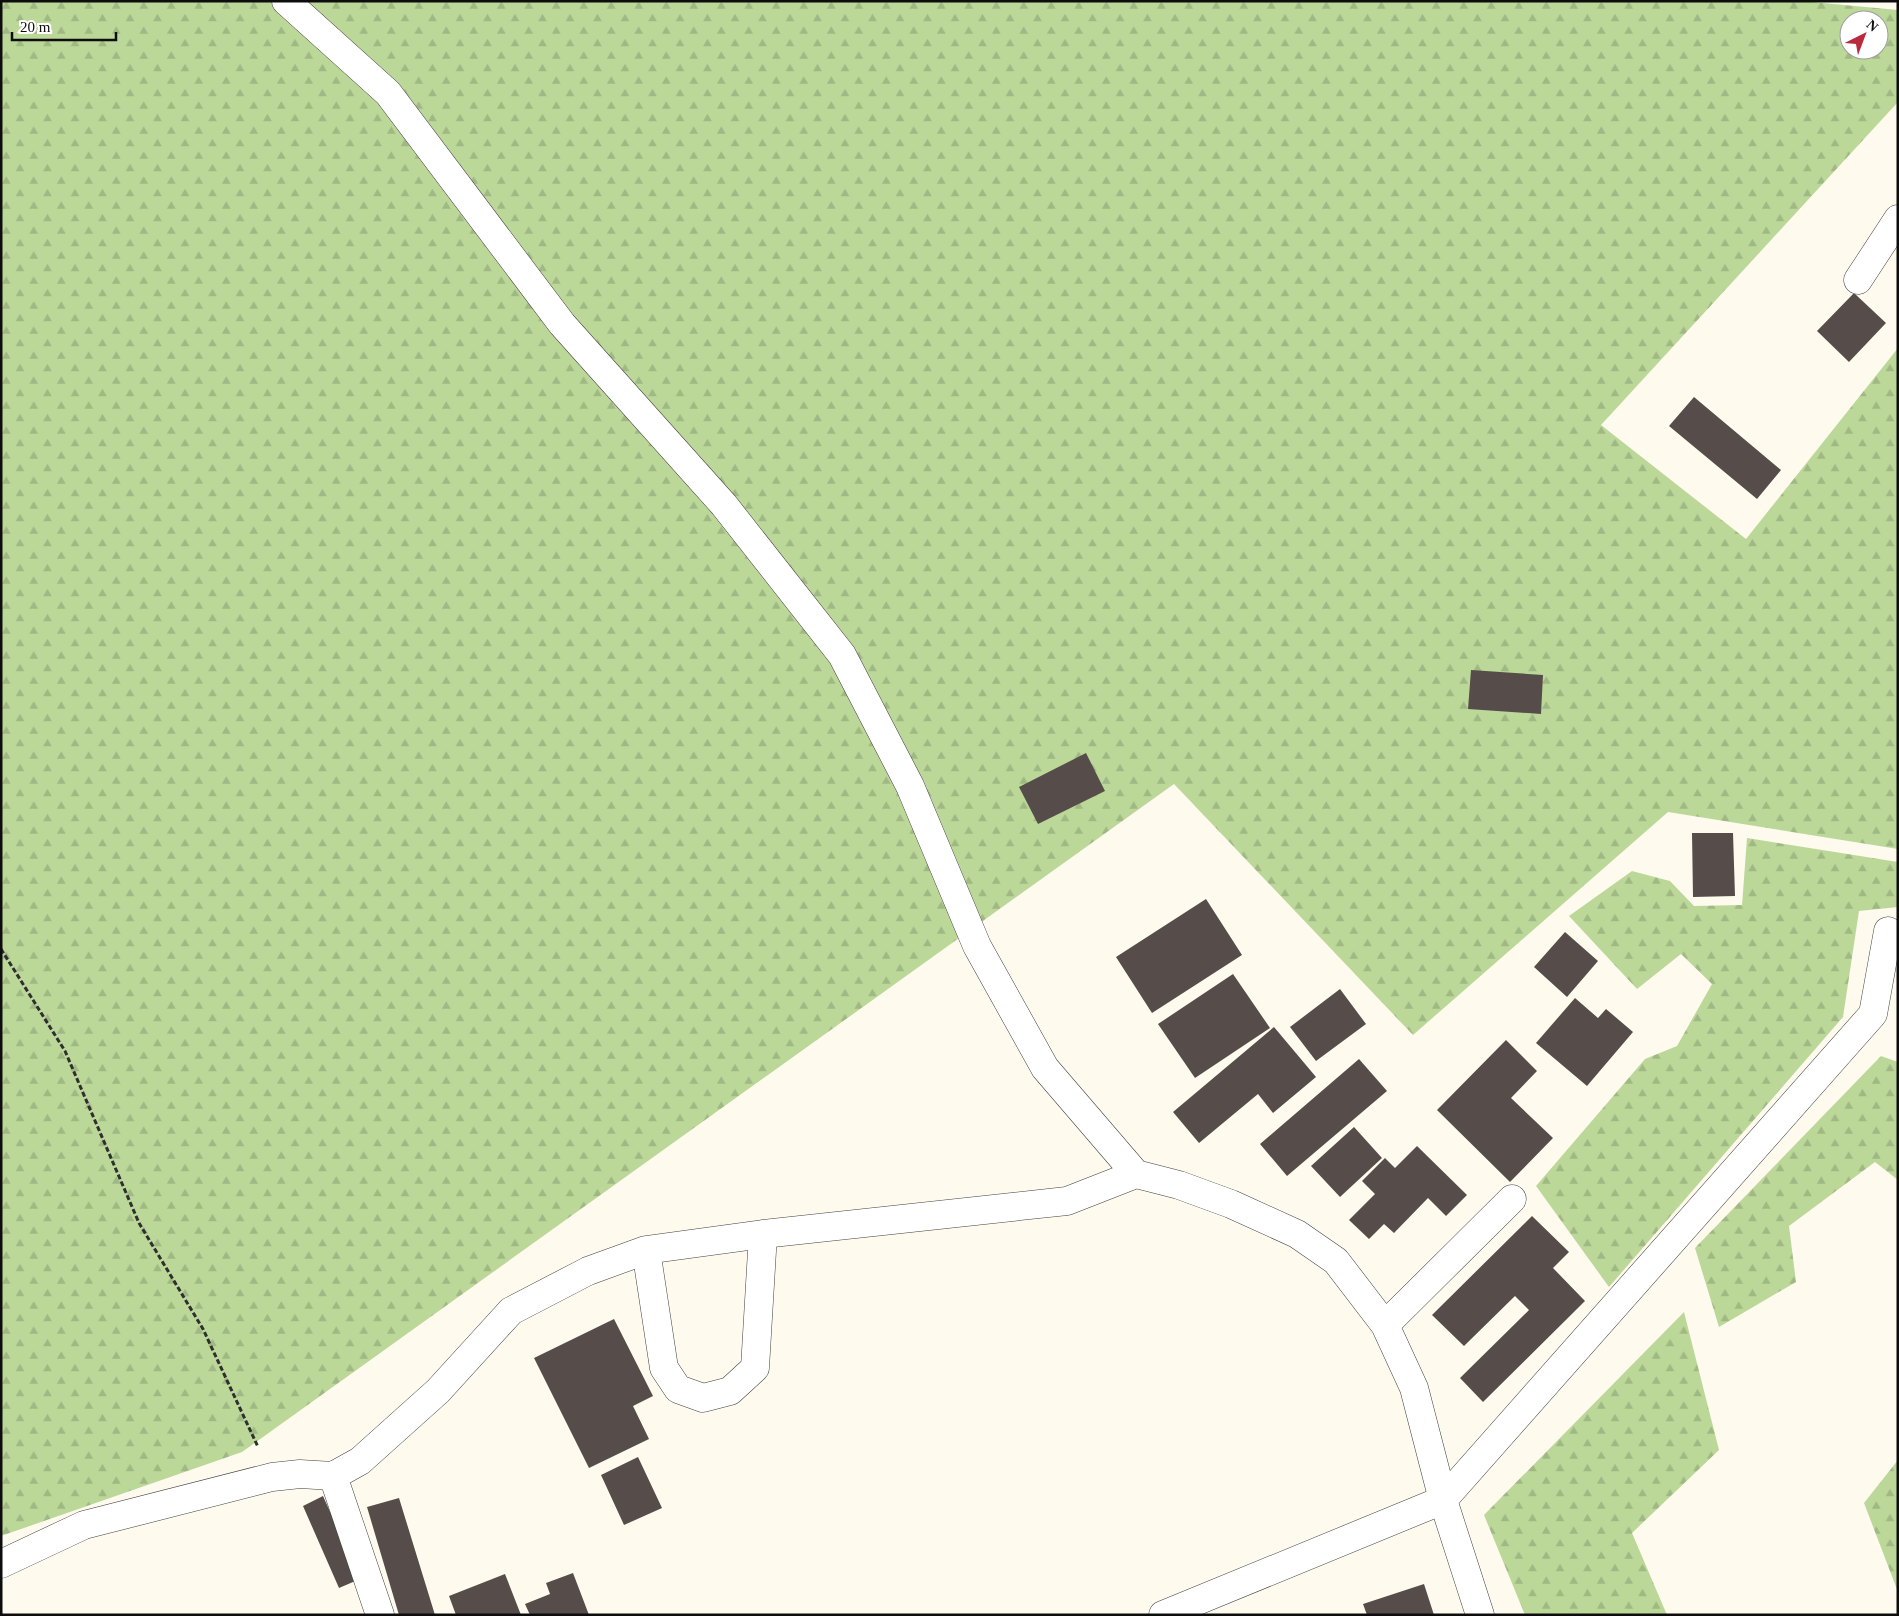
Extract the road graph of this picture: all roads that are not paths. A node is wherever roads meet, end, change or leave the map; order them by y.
1 (286, 1) edge
2 (1898, 219) edge
3 (1858, 280) dead end
4 (1888, 932) dead end
5 (1136, 1174) junction
6 (1512, 1198) dead end
7 (763, 1234) junction
8 (646, 1250) junction
9 (1385, 1325) junction
10 (333, 1476) junction
11 (1443, 1500) junction
12 (1, 1564) edge
13 (380, 1615) edge
14 (1163, 1615) edge
15 (1480, 1615) edge

1 - 5 street
2 - 3 street
4 - 11 street
5 - 7 street
5 - 9 street
6 - 9 street
7 - 8 street
7 - 8 street
8 - 10 street
9 - 11 street
10 - 12 street
10 - 13 street
11 - 14 street
11 - 15 street

